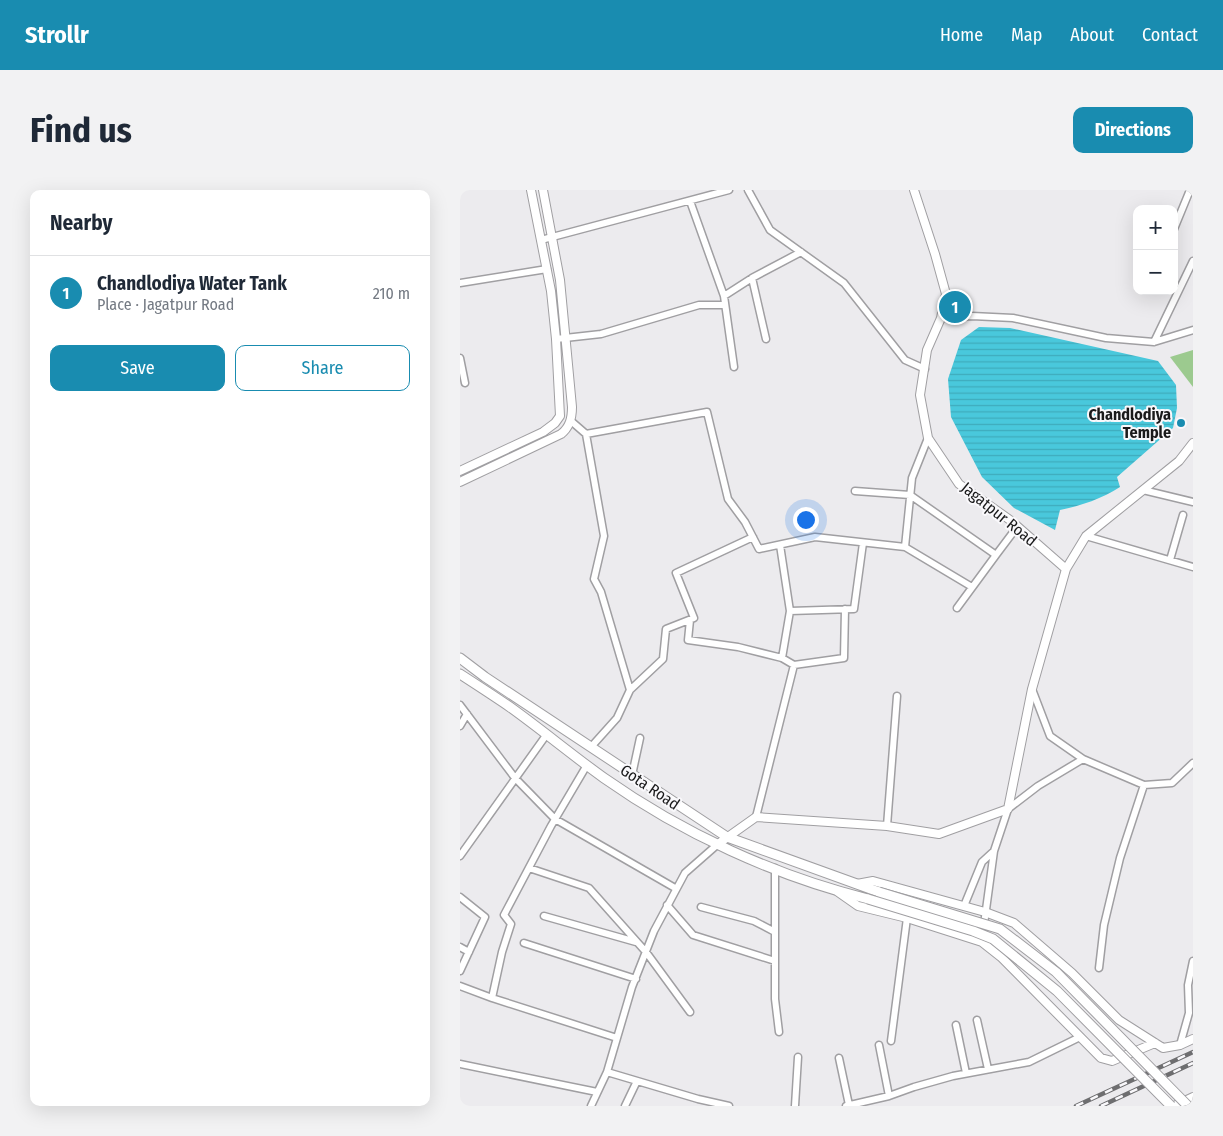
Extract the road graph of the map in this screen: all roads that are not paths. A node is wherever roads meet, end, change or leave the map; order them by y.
1 (531, 190) edge
2 (543, 190) edge
3 (729, 190) edge
4 (748, 190) edge
5 (914, 190) edge
6 (1190, 190) edge
7 (690, 201) junction
8 (1178, 219) edge
9 (552, 237) junction
10 (541, 240) junction
11 (801, 252) junction
12 (1193, 261) edge
13 (547, 269) junction
14 (752, 278) junction
15 (460, 284) edge
16 (724, 296) junction
17 (725, 306) junction
18 (941, 318) junction
19 (1193, 330) edge
20 (566, 338) junction
21 (556, 339) junction
22 (766, 339) dead end
23 (1154, 342) junction
24 (460, 358) edge
25 (734, 368) dead end
26 (924, 369) junction
27 (465, 383) dead end
28 (571, 421) junction
29 (586, 434) junction
30 (928, 438) junction
31 (1193, 443) edge
32 (1189, 453) edge
33 (460, 471) edge
34 (460, 482) edge
35 (1143, 490) junction
36 (855, 491) dead end
37 (910, 495) junction
38 (1193, 502) edge
39 (1183, 515) dead end
40 (1017, 527) junction
41 (1086, 536) junction
42 (753, 537) junction
43 (863, 543) junction
44 (780, 545) junction
45 (904, 547) junction
46 (996, 555) junction
47 (1170, 560) junction
48 (1193, 567) edge
49 (1066, 569) junction
50 (972, 587) junction
51 (957, 608) dead end
52 (845, 609) junction
53 (790, 611) junction
54 (690, 620) junction
55 (460, 658) edge
56 (782, 658) junction
57 (794, 665) junction
58 (460, 674) edge
59 (1032, 689) junction
60 (630, 690) junction
61 (897, 696) dead end
62 (460, 705) edge
63 (467, 714) junction
64 (460, 726) edge
65 (547, 734) junction
66 (640, 738) dead end
67 (591, 747) junction
68 (1083, 759) junction
69 (1193, 763) edge
70 (587, 765) junction
71 (632, 775) junction
72 (515, 778) junction
73 (1144, 785) junction
74 (1008, 808) junction
75 (756, 816) junction
76 (555, 819) junction
77 (886, 826) junction
78 (727, 838) junction
79 (718, 844) junction
80 (994, 851) junction
81 (460, 856) edge
82 (529, 868) junction
83 (775, 868) junction
84 (857, 884) junction
85 (676, 888) junction
86 (837, 891) junction
87 (460, 897) edge
88 (667, 905) junction
89 (964, 906) junction
90 (701, 908) dead end
91 (985, 912) junction
92 (544, 916) dead end
93 (907, 918) junction
94 (775, 932) junction
95 (637, 942) junction
96 (982, 942) junction
97 (524, 943) dead end
98 (460, 947) edge
99 (469, 952) junction
100 (646, 952) junction
101 (775, 961) junction
102 (1193, 961) edge
103 (1100, 968) dead end
104 (460, 971) edge
105 (636, 979) junction
106 (460, 986) edge
107 (492, 998) junction
108 (690, 1012) dead end
109 (977, 1020) dead end
110 (956, 1025) dead end
111 (779, 1032) dead end
112 (1080, 1037) junction
113 (617, 1038) junction
114 (1193, 1039) edge
115 (891, 1041) dead end
116 (1155, 1043) junction
117 (879, 1045) dead end
118 (1180, 1045) junction
119 (798, 1057) dead end
120 (840, 1058) dead end
121 (460, 1064) edge
122 (988, 1069) junction
123 (607, 1072) junction
124 (966, 1073) junction
125 (637, 1081) junction
126 (598, 1092) junction
127 (889, 1096) junction
128 (1190, 1101) edge
129 (591, 1106) edge
130 (625, 1106) edge
131 (729, 1106) edge
132 (795, 1106) edge
133 (847, 1106) edge
134 (1172, 1106) edge

1 - 10 street
2 - 9 street
3 - 7 street
4 - 11 street
5 - 18 street, Jagatpur Road
6 - 8 street
7 - 9 street
7 - 16 street
9 - 10 street
9 - 20 street
10 - 13 street
11 - 14 street
11 - 26 street
12 - 23 street
13 - 15 street
13 - 21 street
14 - 16 street
14 - 22 street
16 - 17 street
17 - 20 street
17 - 25 street
18 - 23 street
18 - 26 street, Jagatpur Road
19 - 23 street
20 - 21 street
20 - 28 street
21 - 33 street
24 - 27 street
26 - 30 street, Jagatpur Road
28 - 29 street
28 - 34 street
29 - 42 street
29 - 60 street
30 - 37 street
30 - 40 street, Jagatpur Road
31 - 32 street
32 - 35 street
35 - 38 street
35 - 41 street
36 - 37 street
37 - 45 street
37 - 46 street
39 - 47 street
40 - 46 street
40 - 49 street, Jagatpur Road
41 - 47 street
41 - 49 street
42 - 44 street
42 - 54 street
43 - 44 street
43 - 45 street
43 - 52 street
44 - 53 street
45 - 50 street
46 - 50 street
47 - 48 street
49 - 59 street
50 - 51 street
52 - 53 street
52 - 57 street
53 - 56 street
54 - 56 street
54 - 60 street
55 - 67 main road, Gota Road
56 - 57 street
57 - 75 street
58 - 65 main road, Gota Road
59 - 68 street
59 - 74 street
60 - 67 street
61 - 77 street
62 - 63 street
63 - 64 street
63 - 72 street
65 - 70 main road, Gota Road
65 - 72 street
66 - 71 street
67 - 71 main road, Gota Road
68 - 73 street
68 - 74 street
69 - 73 street
70 - 76 street
70 - 79 main road, Gota Road
71 - 78 main road, Gota Road
72 - 76 street
72 - 81 street
73 - 103 street
74 - 77 street
74 - 80 street
75 - 77 street
75 - 78 street
76 - 82 street
76 - 85 street
78 - 79 street
78 - 84 main road, Gota Road
79 - 83 main road, Gota Road
79 - 85 street
80 - 89 street
80 - 91 street
82 - 95 street
82 - 107 street
83 - 86 main road, Gota Road
83 - 94 street
84 - 89 street
84 - 128 main road, Gota Road, bridge
85 - 88 street
86 - 93 street
86 - 134 main road, Gota Road, bridge
87 - 99 street
88 - 100 street
88 - 101 street
89 - 91 street
90 - 94 street
91 - 96 street
91 - 116 street
92 - 95 street
93 - 96 street
93 - 115 street
94 - 101 street
95 - 100 street
96 - 112 street
97 - 105 street
98 - 99 street
99 - 104 street
100 - 105 street
100 - 108 street
101 - 111 street
102 - 118 street
105 - 113 street
106 - 107 street
107 - 113 street
109 - 122 street
110 - 124 street
112 - 116 street
112 - 122 street
113 - 123 street
114 - 118 street
116 - 118 street
117 - 127 street
119 - 132 street
120 - 133 street
121 - 126 street
122 - 124 street
123 - 125 street
123 - 126 street
124 - 127 street
125 - 130 street
125 - 131 street
126 - 129 street
127 - 133 street
128 - 134 street

